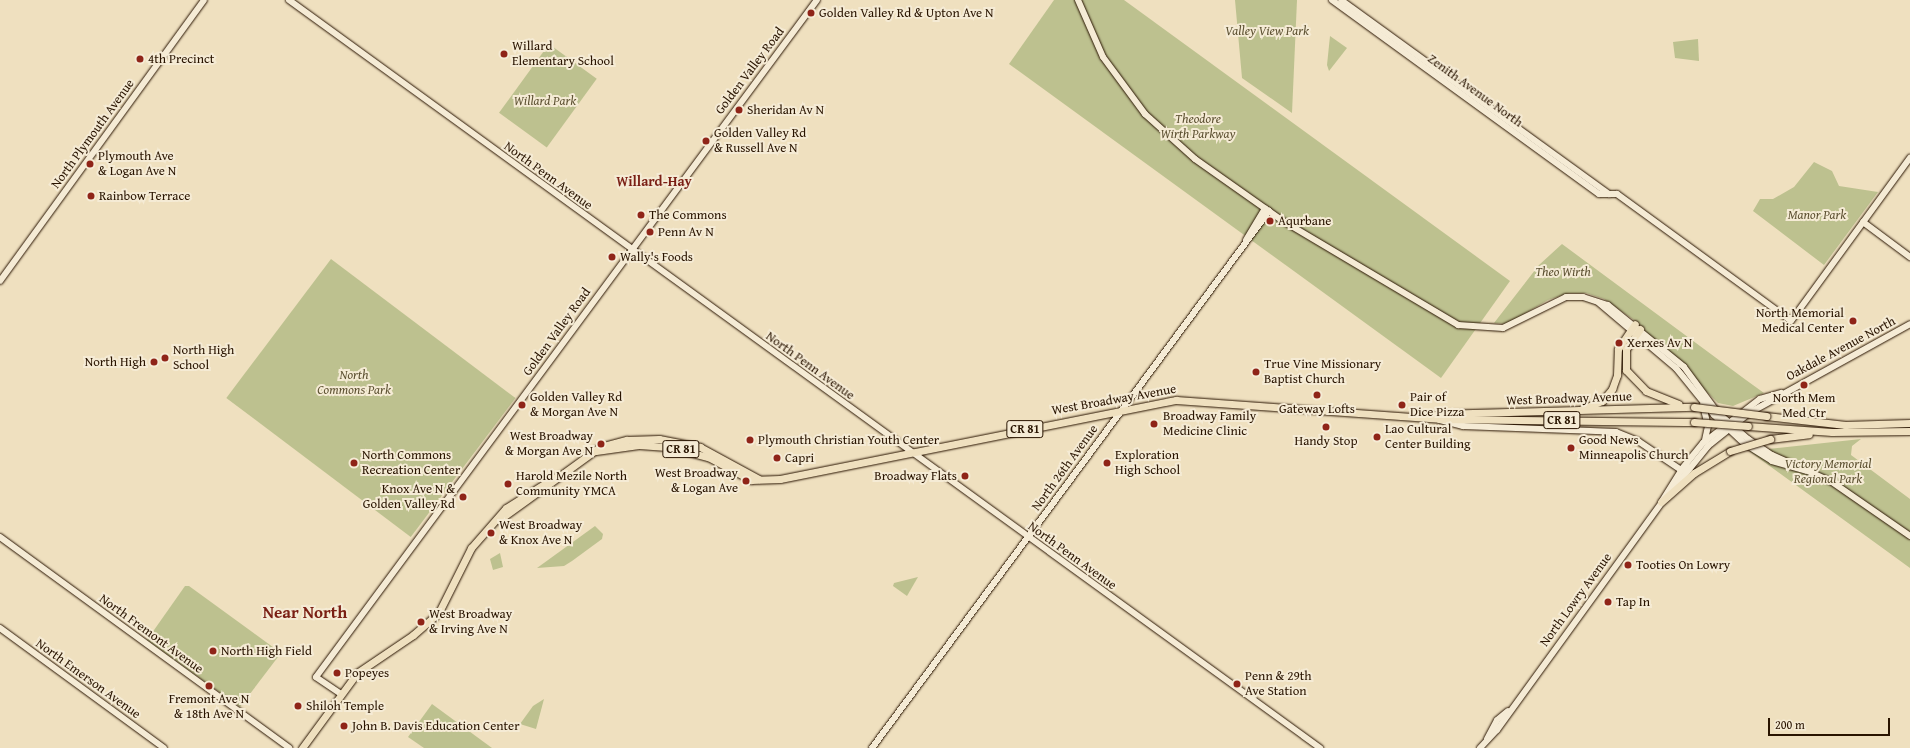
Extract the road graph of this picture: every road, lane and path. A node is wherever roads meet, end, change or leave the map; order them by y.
1 (204, 0) edge
2 (289, 0) edge
3 (817, 0) edge
4 (1078, 0) edge
5 (1332, 0) edge
6 (1342, 0) edge
7 (1442, 77) junction
8 (1910, 158) edge
9 (1267, 210) junction
10 (1863, 222) junction
11 (631, 249) junction
12 (1910, 257) edge
13 (0, 281) edge
14 (1910, 324) edge
15 (1635, 329) junction
16 (1696, 391) junction
17 (1691, 407) junction
18 (1122, 409) junction
19 (1570, 412) junction
20 (1431, 417) junction
21 (1439, 419) junction
22 (1910, 423) edge
23 (1728, 425) junction
24 (1910, 431) edge
25 (1849, 432) junction
26 (1703, 443) junction
27 (910, 453) junction
28 (1690, 467) junction
29 (1680, 470) junction
30 (1661, 502) junction
31 (1910, 536) edge
32 (0, 537) edge
33 (1027, 537) junction
34 (0, 628) edge
35 (341, 694) junction
36 (164, 748) edge
37 (288, 748) edge
38 (302, 748) edge
39 (872, 748) edge
40 (1320, 748) edge
41 (1480, 748) edge

1 - 13 street, North Plymouth Avenue
2 - 11 street, North Penn Avenue
3 - 11 street, Golden Valley Road
4 - 9 street
5 - 7 street, Zenith Avenue North
6 - 7 street, Zenith Avenue North
7 - 10 street, Zenith Avenue North
8 - 10 street
9 - 15 street
9 - 18 street, North 26th Avenue
10 - 12 street
11 - 27 street, North Penn Avenue
11 - 35 street, Golden Valley Road
14 - 23 street, Oakdale Avenue North
15 - 16 street
15 - 17 main road
15 - 19 main road
15 - 23 street
16 - 23 street
16 - 26 street
17 - 19 main road, West Broadway Avenue / CR 81
17 - 22 main road, West Broadway Avenue / CR 81, bridge
18 - 20 main road, West Broadway Avenue / CR 81
18 - 27 main road, West Broadway Avenue / CR 81
18 - 33 street, North 26th Avenue
19 - 20 main road, West Broadway Avenue / CR 81
20 - 21 main road, West Broadway Avenue / CR 81
21 - 25 main road, West Broadway Avenue / CR 81, bridge
21 - 29 street, West Broadway Avenue
23 - 26 street, North Lowry Avenue
23 - 28 street, North Lowry Avenue
23 - 31 street
24 - 25 main road, West Broadway Avenue / CR 81
25 - 30 main road, bridge
26 - 29 street, North Lowry Avenue
27 - 33 street, North Penn Avenue
27 - 35 main road, West Broadway Avenue / CR 81
28 - 29 street
28 - 30 street, North Lowry Avenue
29 - 30 street, North Lowry Avenue
30 - 41 street, North Lowry Avenue
32 - 37 street, North Fremont Avenue
33 - 39 street, North 26th Avenue
33 - 40 street, North Penn Avenue
34 - 36 street, North Emerson Avenue
35 - 38 main road, West Broadway Avenue / CR 81

